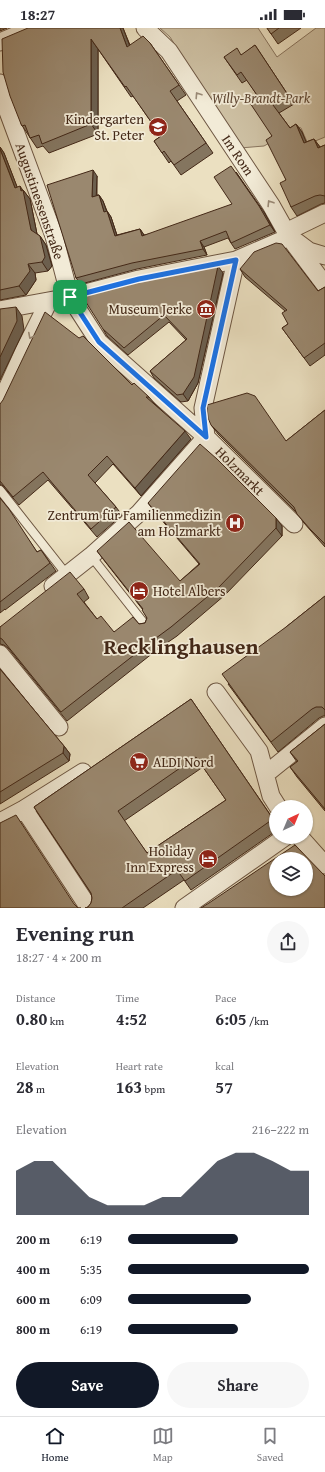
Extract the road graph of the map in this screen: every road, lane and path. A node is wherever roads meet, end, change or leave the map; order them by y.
1 (32, 28) edge
2 (145, 28) edge
3 (0, 42) edge
4 (0, 83) edge
5 (325, 213) edge
6 (289, 237) junction
7 (325, 256) edge
8 (236, 260) junction
9 (325, 285) edge
10 (70, 297) junction
11 (49, 302) junction
12 (0, 310) edge
13 (0, 404) edge
14 (206, 437) junction
15 (0, 490) edge
16 (294, 524) dead end
17 (91, 556) junction
18 (67, 575) junction
19 (43, 594) edge
20 (147, 627) edge
21 (0, 654) edge
22 (216, 692) dead end
23 (325, 726) edge
24 (59, 727) dead end
25 (83, 772) edge
26 (266, 774) junction
27 (274, 800) edge
28 (24, 809) junction
29 (0, 822) edge
30 (275, 844) edge
31 (306, 844) edge
32 (325, 864) edge
33 (191, 904) edge
34 (90, 908) edge

1 - 3 street
6 -> 2 street, Im Rom
4 - 10 street, Augustinessenstraße
5 - 6 street
6 - 7 street
6 - 8 street
6 - 9 street, Im Rom
8 - 10 street
8 - 14 street
10 - 11 street
10 - 14 street, Holzmarkt
11 - 12 street
11 -> 13 street
14 - 16 street, Holzmarkt
14 - 17 street
15 - 18 lane
17 - 18 street
17 - 20 lane
18 - 19 street
21 - 24 street
22 - 26 street
23 - 26 street
25 - 28 street
26 - 27 street
28 - 29 street
28 - 34 street
30 - 33 street
31 - 32 street

